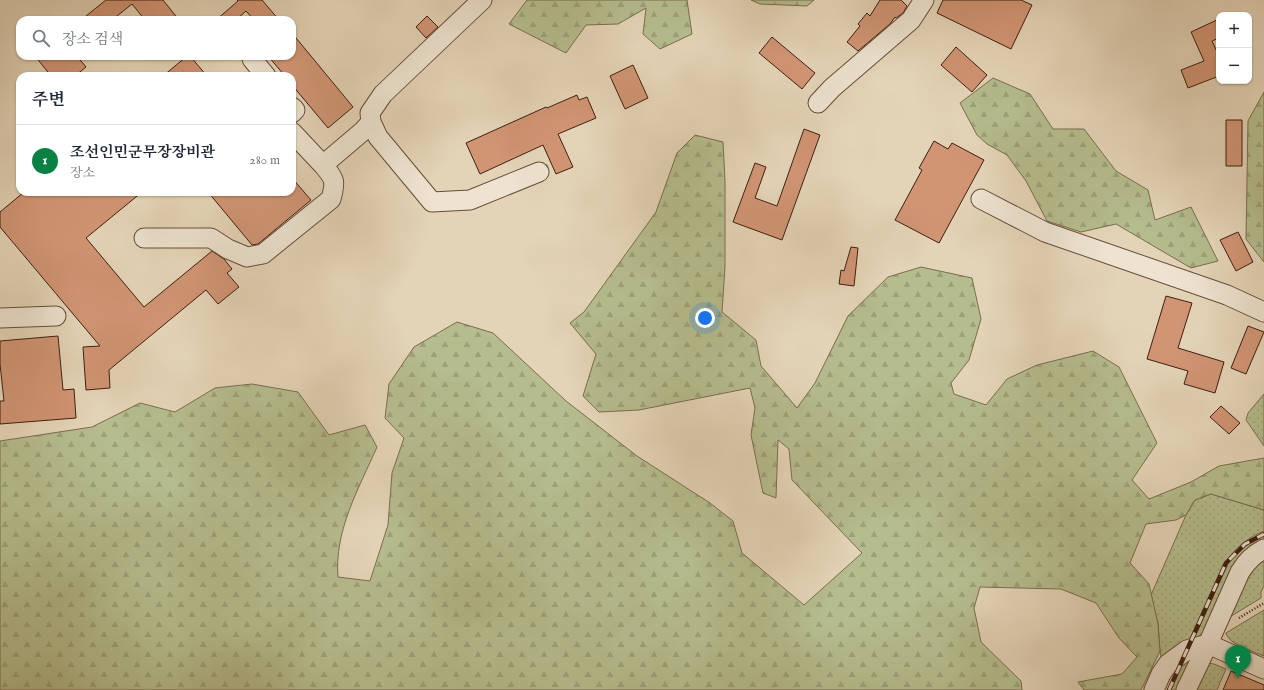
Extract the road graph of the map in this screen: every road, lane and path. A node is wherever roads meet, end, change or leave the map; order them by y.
1 (482, 0) edge
2 (924, 0) edge
3 (253, 60) edge
4 (263, 72) edge
5 (818, 103) dead end
6 (371, 122) junction
7 (296, 136) edge
8 (323, 165) junction
9 (539, 172) dead end
10 (981, 199) dead end
11 (144, 238) dead end
12 (1264, 312) edge
13 (56, 316) dead end
14 (0, 318) edge
15 (1264, 549) edge
16 (1208, 644) junction
17 (1264, 669) edge
18 (1154, 690) edge
19 (1186, 690) edge

1 - 6 street
2 - 5 street
3 - 4 street
6 - 8 street
6 - 9 street
7 - 8 street
8 - 11 street
10 - 12 street
13 - 14 street
15 - 16 street
16 - 17 street
16 - 18 street
16 - 19 street

